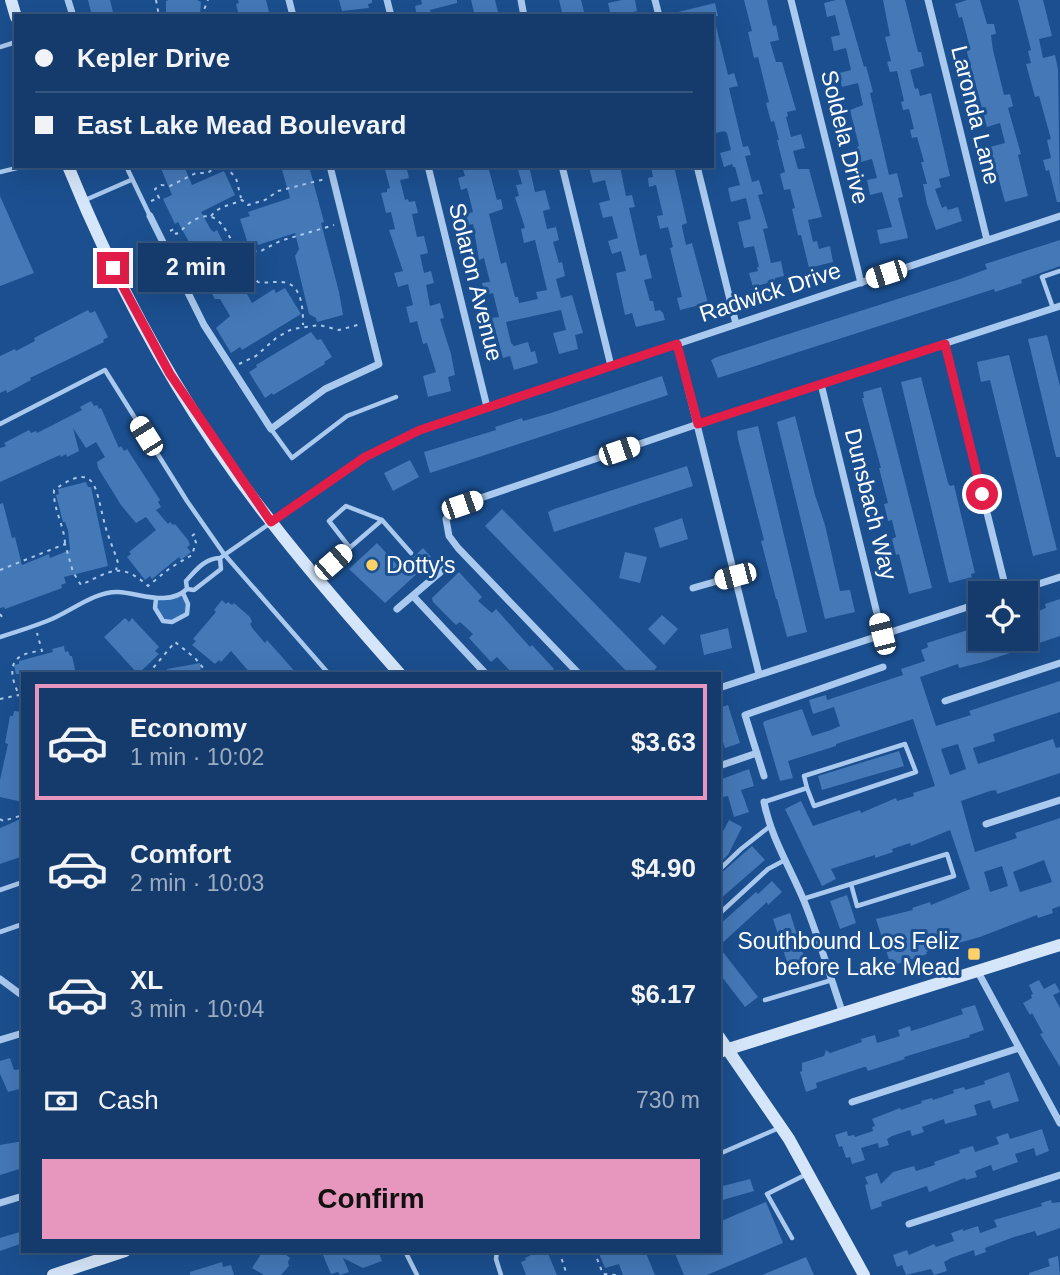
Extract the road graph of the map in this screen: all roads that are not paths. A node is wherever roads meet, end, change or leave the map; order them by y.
1 (791, 0) edge
2 (928, 0) edge
3 (69, 168) edge
4 (127, 168) edge
5 (331, 168) edge
6 (428, 168) edge
7 (562, 168) edge
8 (697, 168) edge
9 (131, 180) junction
10 (83, 201) junction
11 (150, 216) joint
12 (1060, 216) edge
13 (987, 240) junction
14 (1060, 271) edge
15 (861, 282) junction
16 (1056, 307) edge
17 (736, 324) junction
18 (677, 344) junction
19 (945, 344) junction
20 (611, 366) junction
21 (821, 384) junction
22 (396, 397) dead end
23 (487, 407) junction
24 (0, 424) edge
25 (698, 424) junction
26 (271, 429) junction
27 (382, 520) junction
28 (271, 522) junction
29 (350, 548) junction
30 (411, 553) dead end
31 (222, 556) junction
32 (444, 569) dead end
33 (735, 576) junction
34 (316, 577) junction
35 (1060, 577) edge
36 (1005, 581) edge
37 (1038, 584) edge
38 (692, 588) dead end
39 (185, 591) junction
40 (412, 596) junction
41 (156, 599) junction
42 (968, 607) edge
43 (397, 609) dead end
44 (882, 634) junction
45 (0, 637) edge
46 (1060, 663) edge
47 (883, 667) dead end
48 (327, 672) edge
49 (398, 672) edge
50 (484, 672) edge
51 (577, 672) edge
52 (759, 674) junction
53 (721, 687) edge
54 (946, 701) dead end
55 (757, 753) junction
56 (721, 765) edge
57 (764, 776) dead end
58 (807, 788) junction
59 (1060, 800) edge
60 (764, 802) joint
61 (986, 824) dead end
62 (769, 827) junction
63 (785, 860) junction
64 (721, 868) edge
65 (21, 883) edge
66 (851, 884) junction
67 (0, 890) edge
68 (803, 900) junction
69 (721, 912) edge
70 (21, 925) edge
71 (0, 932) edge
72 (1060, 945) edge
73 (978, 972) junction
74 (0, 979) edge
75 (832, 980) junction
76 (21, 995) edge
77 (765, 1000) dead end
78 (844, 1014) junction
79 (21, 1034) edge
80 (0, 1040) edge
81 (1019, 1048) junction
82 (724, 1051) edge
83 (852, 1102) dead end
84 (1060, 1124) edge
85 (781, 1127) junction
86 (721, 1152) edge
87 (808, 1173) junction
88 (1060, 1175) edge
89 (21, 1197) edge
90 (0, 1203) edge
91 (909, 1224) dead end
92 (792, 1238) dead end
93 (119, 1253) edge
94 (406, 1253) edge
95 (496, 1253) edge
96 (52, 1275) edge
97 (417, 1275) edge
98 (501, 1275) edge
99 (864, 1275) edge

1 - 15 street, Soldela Drive
2 - 13 street, Laronda Lane
3 - 10 main road
4 - 9 lane
5 - 26 street
6 - 23 street, Solaron Avenue
7 - 20 street
8 - 17 street
9 - 10 lane
9 - 11 lane
10 - 28 main road
11 - 26 street
12 - 13 street, Radwick Drive
13 - 15 street, Radwick Drive
14 - 16 lane
15 - 17 street, Radwick Drive
16 - 19 street
17 - 18 street, Radwick Drive
18 - 20 street, Radwick Drive
18 - 25 street
19 - 21 street
19 - 36 street
20 - 23 street, Radwick Drive
21 - 25 street
21 - 44 street, Dunsbach Way
22 - 26 lane
23 - 28 street, Radwick Drive
24 - 31 lane
25 - 33 street
25 - 51 street
27 - 29 lane
27 - 29 lane
27 - 30 lane
28 - 31 lane
28 - 34 main road
29 - 34 lane
31 - 39 lane
31 - 39 lane
31 - 48 lane
32 - 40 street
33 - 38 street
33 - 52 street
34 - 49 main road
35 - 37 street
39 - 41 lane
39 - 41 lane
40 - 43 street
40 - 50 street
41 - 45 lane
42 - 44 street
44 - 52 street
46 - 54 street
47 - 55 street
52 - 53 street
55 - 56 street
55 - 57 street
58 - 58 lane
58 - 60 lane
59 - 61 street
60 - 62 street
62 - 63 street
62 - 64 lane
63 - 68 street
63 - 69 lane
65 - 67 lane
66 - 66 lane
66 - 68 lane
68 - 75 street
70 - 71 lane
72 - 73 main road
73 - 78 main road
73 - 81 street
74 - 76 street
75 - 77 lane
75 - 78 street
78 - 82 main road
79 - 80 street
81 - 83 street
81 - 84 street
82 - 85 main road
85 - 86 lane
85 - 87 main road
87 - 92 lane
87 - 99 main road
88 - 91 street
89 - 90 street
93 - 96 main road
94 - 97 lane
95 - 98 lane

